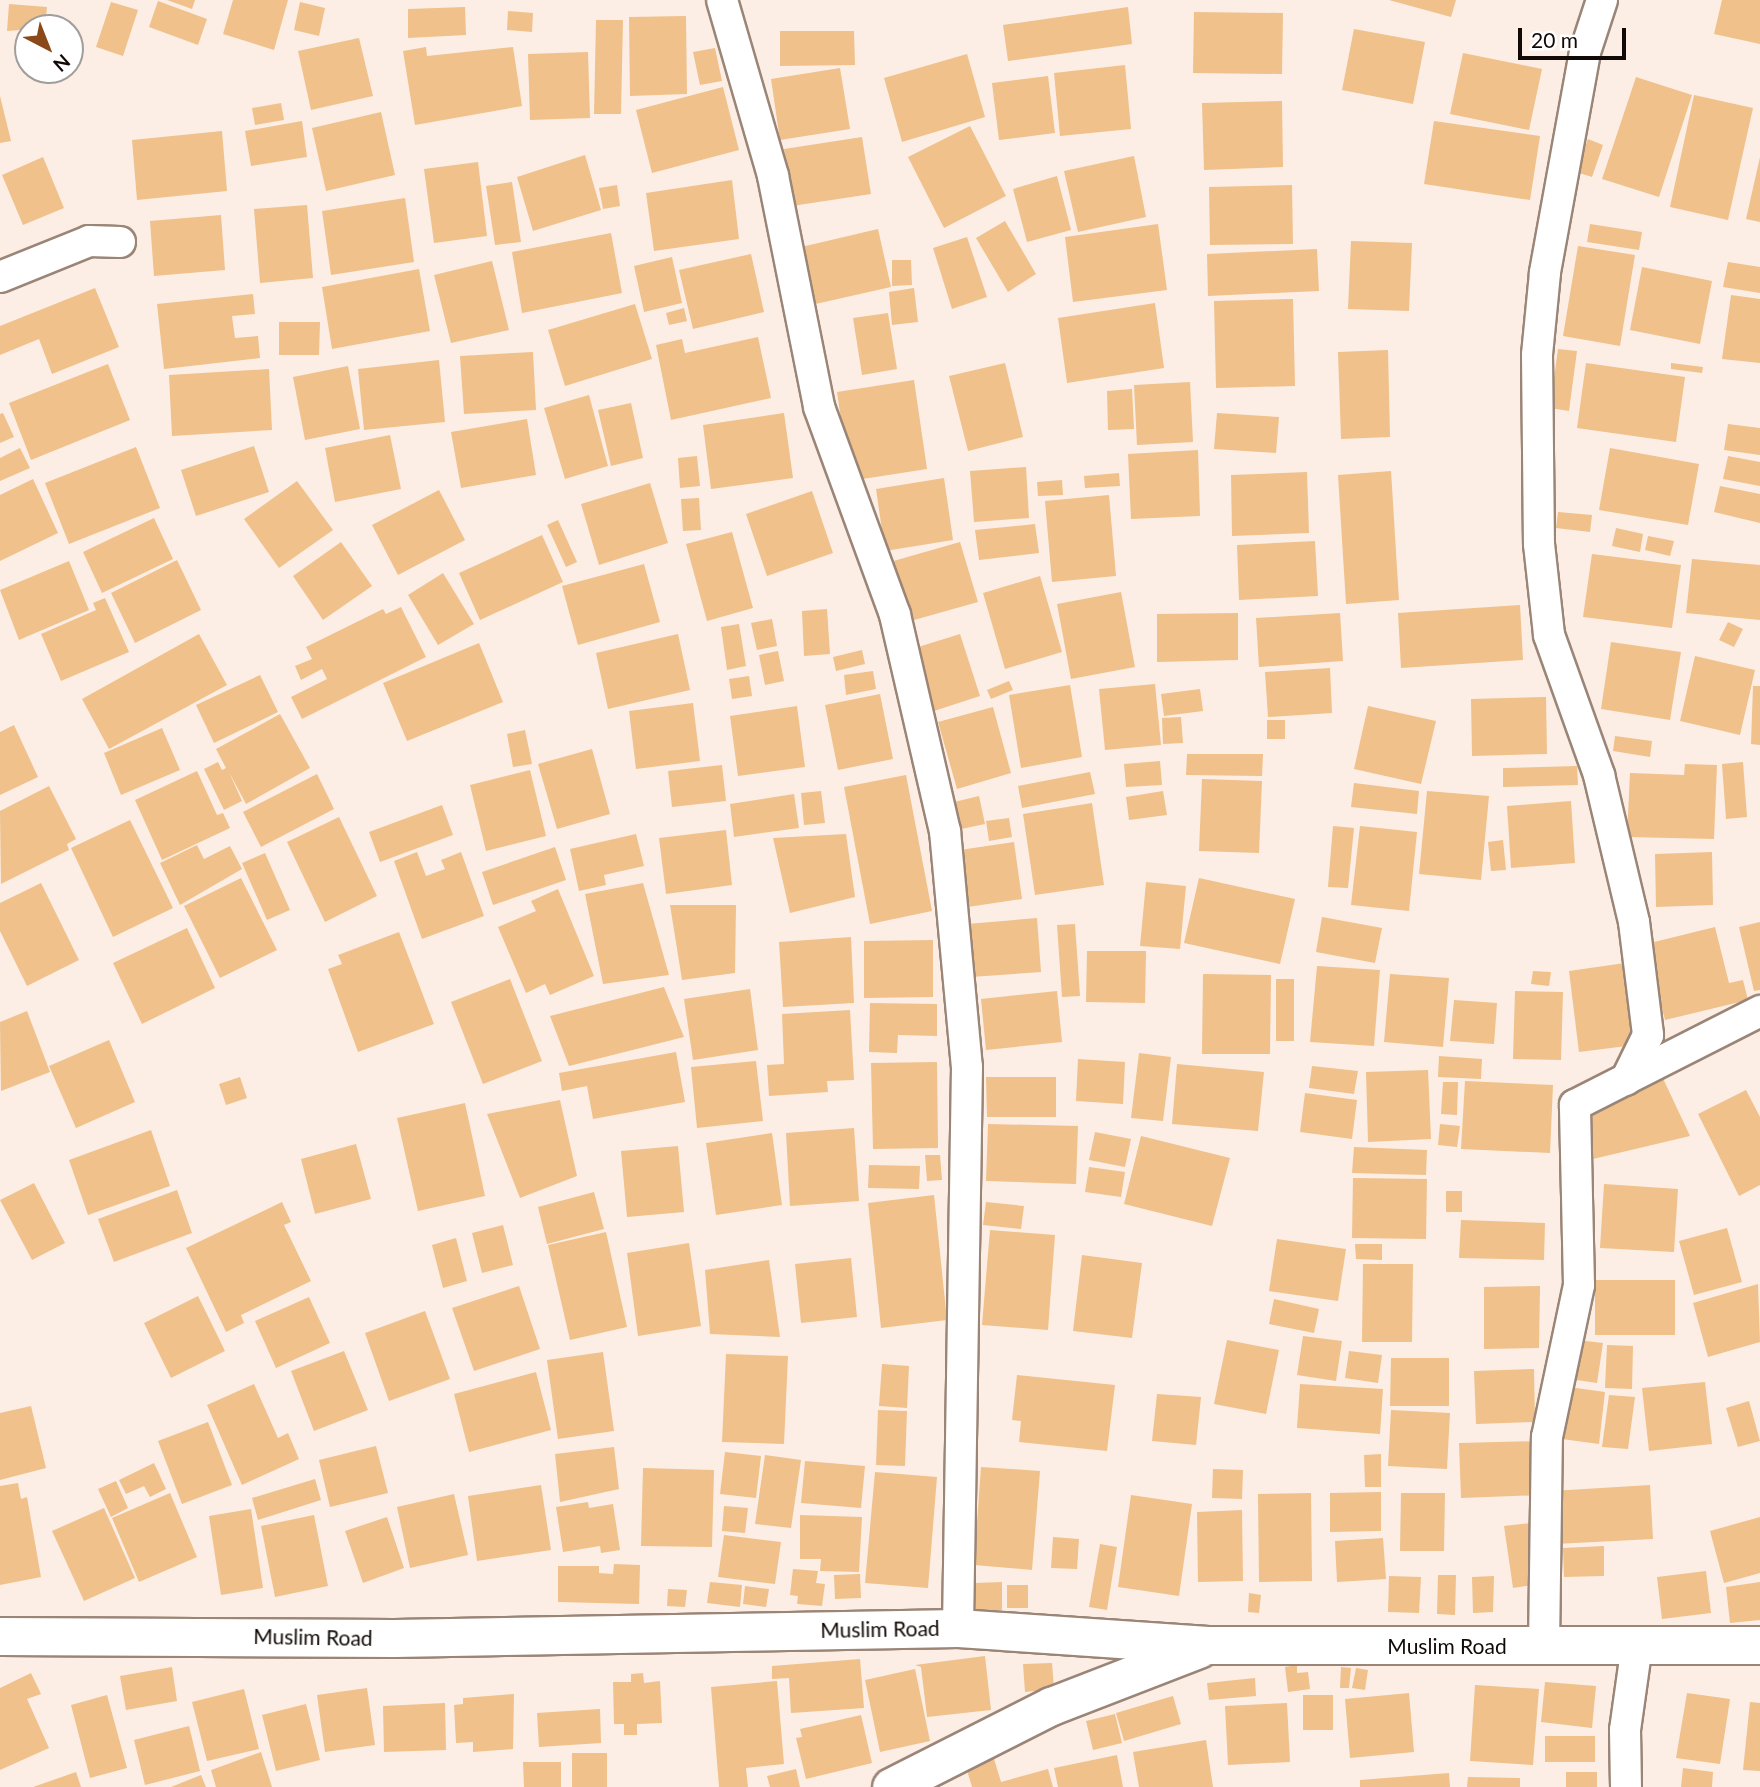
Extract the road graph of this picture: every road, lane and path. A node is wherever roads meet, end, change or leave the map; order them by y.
1 (722, 0) edge
2 (1602, 0) edge
3 (120, 242) dead end
4 (0, 277) edge
5 (1760, 1011) edge
6 (1626, 1080) junction
7 (958, 1628) junction
8 (0, 1636) edge
9 (1637, 1644) junction
10 (1207, 1645) junction
11 (1760, 1645) edge
12 (1544, 1646) junction
13 (891, 1787) edge
14 (1626, 1787) edge

1 - 7 street
2 - 6 street
3 - 4 street
5 - 6 street
6 - 12 street
7 - 8 street, Muslim Road
7 - 10 street, Muslim Road
9 - 11 street, Muslim Road
9 - 12 street, Muslim Road
9 - 14 street
10 - 12 street, Muslim Road
10 - 13 street

